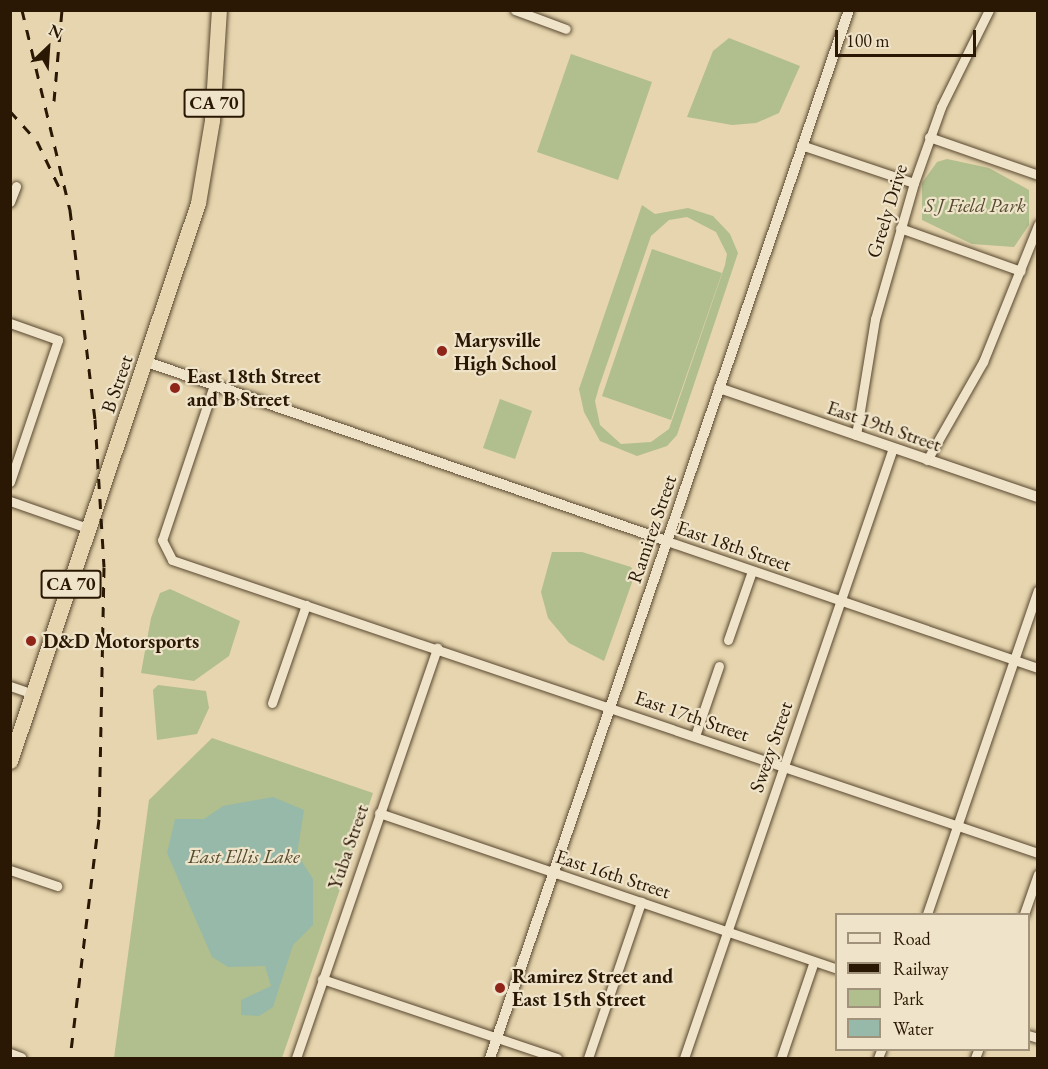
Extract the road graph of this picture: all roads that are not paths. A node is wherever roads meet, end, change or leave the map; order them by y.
1 (515, 10) edge
2 (849, 10) edge
3 (989, 10) edge
4 (220, 12) edge
5 (566, 29) dead end
6 (929, 137) junction
7 (801, 145) junction
8 (1038, 175) edge
9 (914, 183) junction
10 (16, 186) dead end
11 (10, 202) edge
12 (1038, 225) edge
13 (900, 228) junction
14 (1021, 271) junction
15 (10, 323) edge
16 (147, 362) junction
17 (214, 385) junction
18 (719, 388) junction
19 (856, 435) junction
20 (893, 448) junction
21 (927, 460) junction
22 (10, 482) edge
23 (1038, 497) edge
24 (10, 501) edge
25 (90, 529) junction
26 (667, 541) junction
27 (752, 571) junction
28 (1038, 590) edge
29 (840, 601) junction
30 (306, 605) junction
31 (728, 640) dead end
32 (437, 648) junction
33 (1013, 660) junction
34 (719, 666) dead end
35 (1038, 668) edge
36 (10, 686) edge
37 (33, 694) junction
38 (272, 703) dead end
39 (611, 707) junction
40 (695, 736) junction
41 (10, 761) edge
42 (783, 766) junction
43 (379, 813) junction
44 (958, 826) junction
45 (1038, 853) edge
46 (10, 870) edge
47 (553, 873) junction
48 (1038, 874) edge
49 (57, 886) dead end
50 (640, 902) junction
51 (928, 913) edge
52 (1025, 913) edge
53 (727, 932) junction
54 (814, 961) junction
55 (835, 968) edge
56 (322, 979) junction
57 (497, 1038) junction
58 (10, 1053) edge
59 (21, 1057) dead end
60 (296, 1059) edge
61 (490, 1059) edge
62 (556, 1059) edge
63 (588, 1059) edge
64 (684, 1059) edge
65 (781, 1059) edge

1 - 5 street
2 - 7 street, Ramirez Street
3 - 6 street, Greely Drive
4 - 16 highway, B Street / CA 70
6 - 8 street
6 - 9 street, Greely Drive
7 - 9 street
7 - 18 street, Ramirez Street
9 - 13 street, Greely Drive
10 - 11 street
12 - 14 street
13 - 14 street
13 - 19 street, Greely Drive
14 - 21 street
15 - 22 street
16 - 17 street, East 18th Street
16 - 25 highway, B Street / CA 70
17 - 26 street, East 18th Street
17 - 30 street, East 17th Street
18 - 19 street, East 19th Street
18 - 26 street, Ramirez Street
19 - 20 street, East 19th Street
20 - 21 street, East 19th Street
20 - 29 street, Swezy Street
21 - 23 street, East 19th Street
24 - 25 street
25 - 37 highway, B Street / CA 70
26 - 27 street, East 18th Street
26 - 39 street, Ramirez Street
27 - 29 street, East 18th Street
27 - 31 street
28 - 33 street
29 - 33 street, East 18th Street
29 - 42 street, Swezy Street
30 - 32 street, East 17th Street
30 - 38 street
32 - 39 street, East 17th Street
32 - 43 street, Yuba Street
33 - 35 street, East 18th Street
33 - 44 street
34 - 40 street
36 - 37 street
37 - 41 highway, B Street / CA 70
39 - 40 street, East 17th Street
39 - 47 street, Ramirez Street
40 - 42 street, East 17th Street
42 - 44 street, East 17th Street
42 - 53 street, Swezy Street
43 - 47 street, East 16th Street
43 - 56 street, Yuba Street
44 - 45 street, East 17th Street
44 - 51 street
46 - 49 street
47 - 50 street, East 16th Street
47 - 57 street, Ramirez Street
48 - 52 street
50 - 53 street, East 16th Street
50 - 63 street
53 - 54 street, East 16th Street
53 - 64 street, Swezy Street
54 - 55 street, East 16th Street
54 - 65 street
56 - 57 street
56 - 60 street, Yuba Street
57 - 61 street, Ramirez Street
57 - 62 street
58 - 59 street

